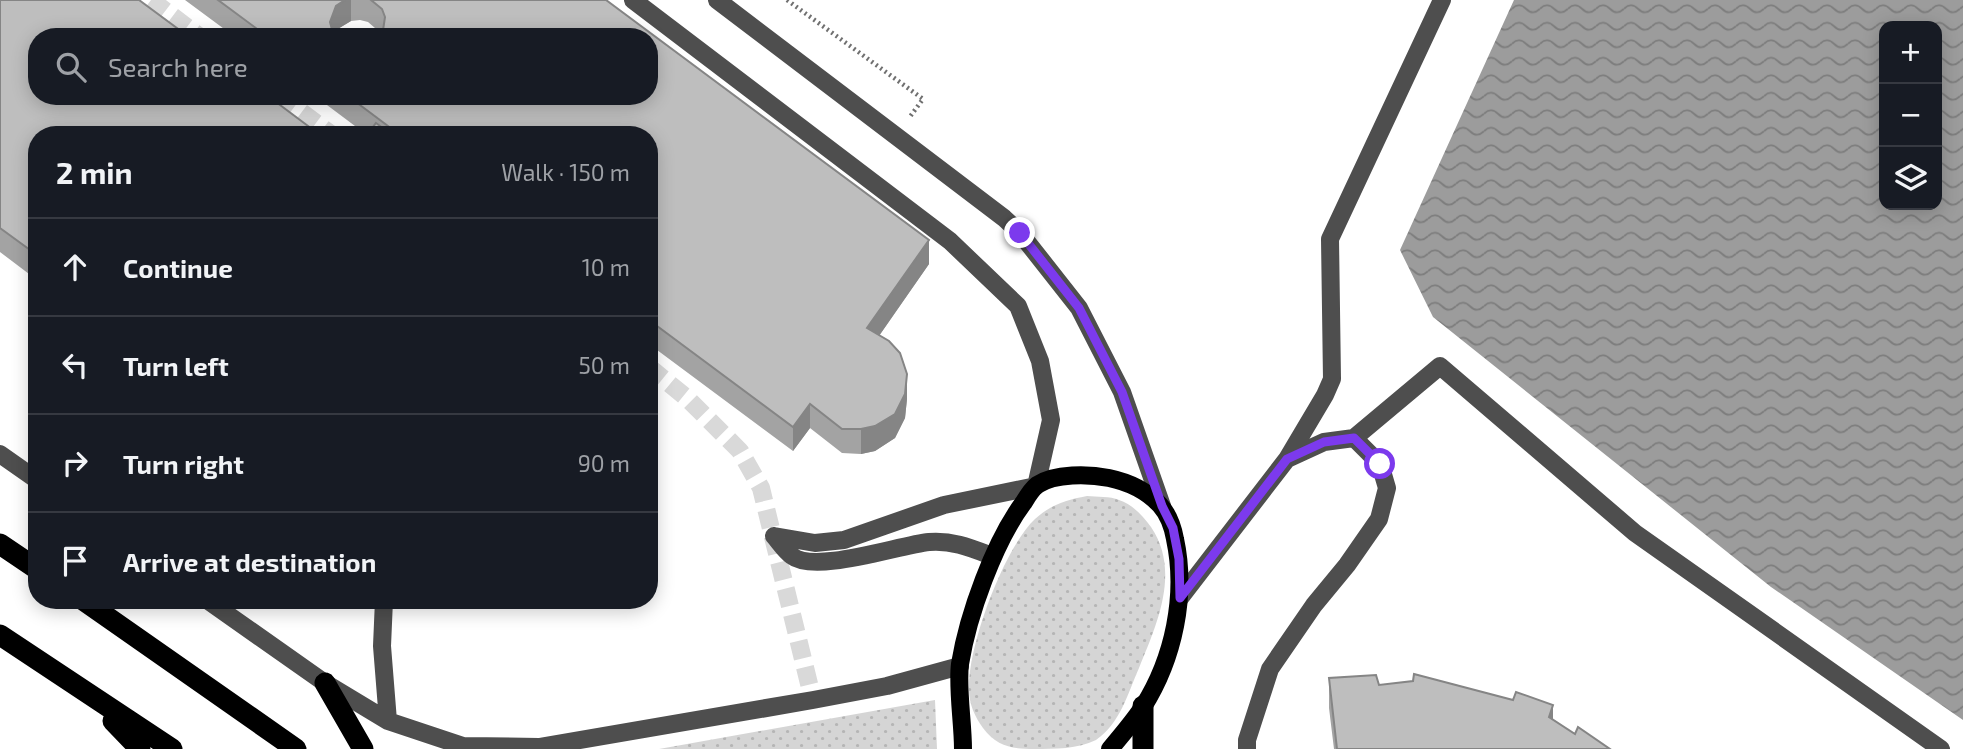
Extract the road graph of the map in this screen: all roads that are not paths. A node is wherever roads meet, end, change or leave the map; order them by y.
1 (633, 0) edge
2 (717, 0) edge
3 (1442, 0) edge
4 (1354, 438) junction
5 (0, 454) edge
6 (1287, 459) junction
7 (28, 474) edge
8 (1036, 486) junction
9 (1162, 506) junction
10 (0, 544) edge
11 (992, 556) junction
12 (28, 563) edge
13 (1180, 598) junction
14 (96, 609) edge
15 (221, 609) edge
16 (384, 609) edge
17 (0, 635) edge
18 (960, 666) junction
19 (325, 683) junction
20 (88, 694) junction
21 (1143, 706) junction
22 (388, 721) junction
23 (963, 730) junction
24 (140, 749) edge
25 (172, 749) edge
26 (296, 749) edge
27 (363, 749) edge
28 (963, 749) edge
29 (974, 749) edge
30 (1110, 749) edge
31 (1143, 749) edge
32 (1247, 749) edge
33 (1941, 749) edge

1 - 8 street
2 - 9 street
3 - 6 street
4 - 6 street
4 - 32 street
4 - 33 street
5 - 7 street
6 - 13 street
8 - 9 main road
8 - 11 main road
8 - 11 street
9 - 13 main road
10 - 12 highway
11 - 18 main road
13 - 21 main road
14 - 26 highway
15 - 19 street
16 - 22 street
17 - 20 highway
18 - 22 street
18 - 23 main road
19 - 22 street
19 - 27 highway
20 - 24 highway
20 - 25 highway
21 - 30 main road
21 - 31 highway
23 - 28 main road
23 - 29 main road

